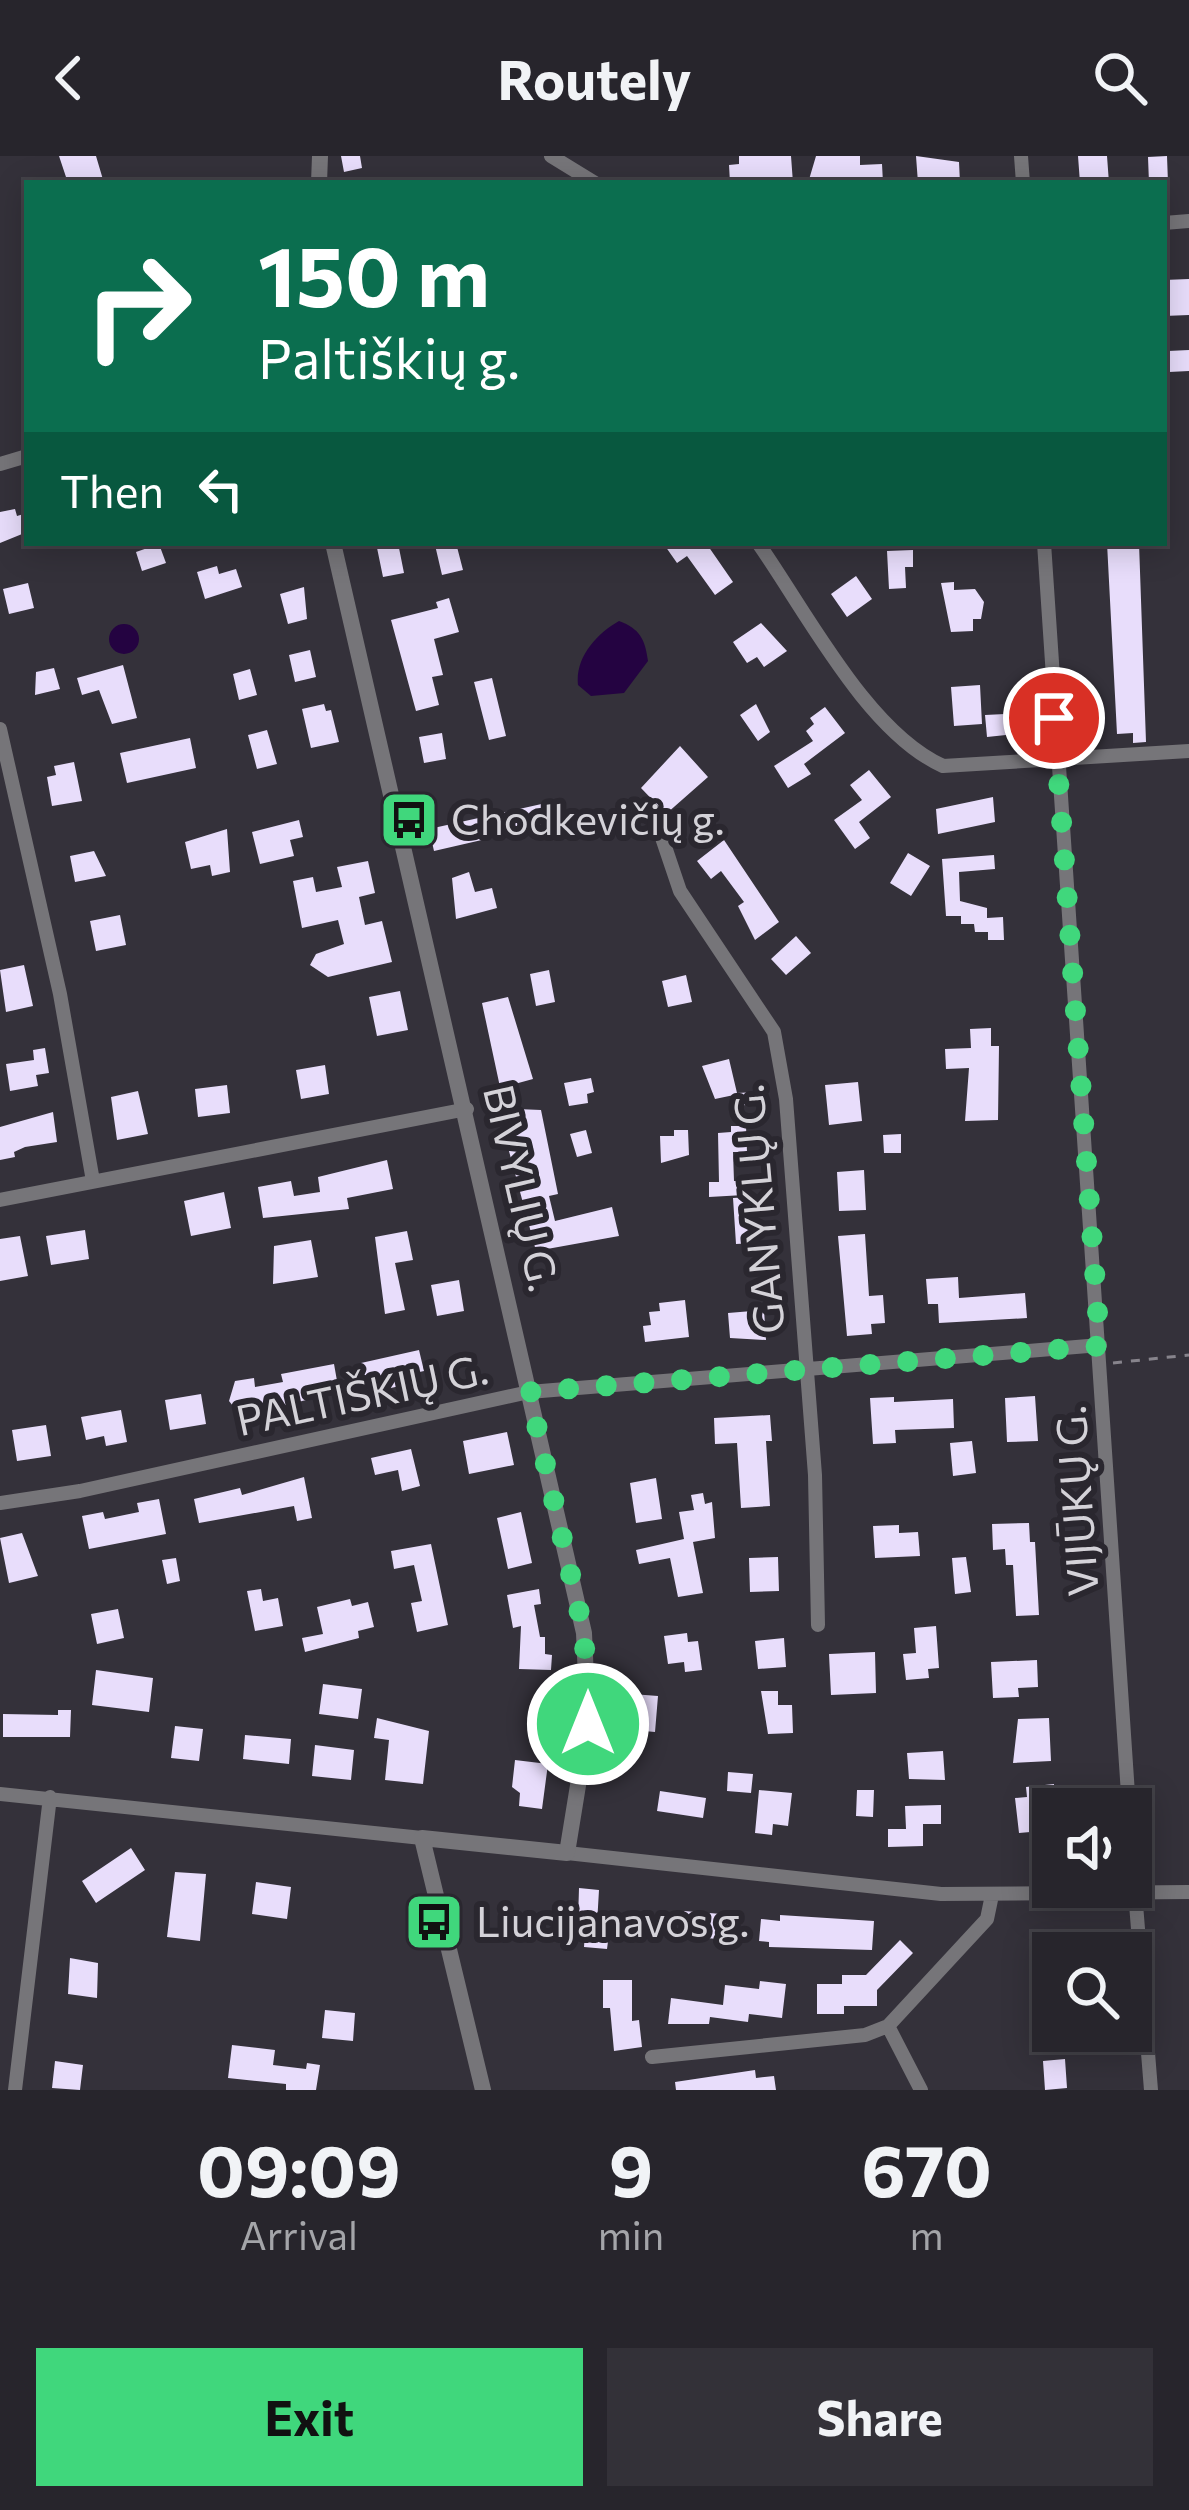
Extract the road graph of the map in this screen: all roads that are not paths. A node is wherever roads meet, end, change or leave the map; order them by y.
1 (551, 156) edge
2 (590, 180) edge
3 (334, 546) edge
4 (760, 546) edge
5 (1045, 546) edge
6 (0, 730) edge
7 (1189, 751) edge
8 (1057, 762) junction
9 (656, 820) dead end
10 (467, 1109) junction
11 (93, 1181) junction
12 (0, 1200) edge
13 (1100, 1346) junction
14 (805, 1368) junction
15 (529, 1392) junction
16 (0, 1503) edge
17 (818, 1625) dead end
18 (1128, 1788) edge
19 (0, 1794) edge
20 (50, 1797) junction
21 (422, 1838) junction
22 (567, 1853) junction
23 (1152, 1892) edge
24 (1189, 1892) edge
25 (1032, 1894) edge
26 (992, 1895) junction
27 (1135, 1908) edge
28 (888, 2026) junction
29 (652, 2057) dead end
30 (15, 2090) edge
31 (483, 2090) edge
32 (921, 2090) edge
33 (1150, 2090) edge

1 - 2 street
3 - 10 street, BIVYLIŲ G.
4 - 8 street
5 - 8 street, VIJŪKŲ G.
6 - 11 street
7 - 8 street
8 - 13 street, VIJŪKŲ G.
9 - 14 street, GANYKLŲ G.
10 - 11 street
10 - 15 street, BIVYLIŲ G.
11 - 12 street
13 - 14 street, PALTIŠKIŲ G.
13 - 18 street, VIJŪKŲ G.
14 - 15 street, PALTIŠKIŲ G.
14 - 17 street, GANYKLŲ G.
15 - 16 street, PALTIŠKIŲ G.
15 - 22 street, BIVYLIŲ G.
19 - 20 street
20 - 21 street
20 - 30 street
21 - 22 street
21 - 31 street
22 - 26 street
23 - 24 street
25 - 26 street
26 - 28 street
27 - 33 street
28 - 29 street
28 - 32 street

